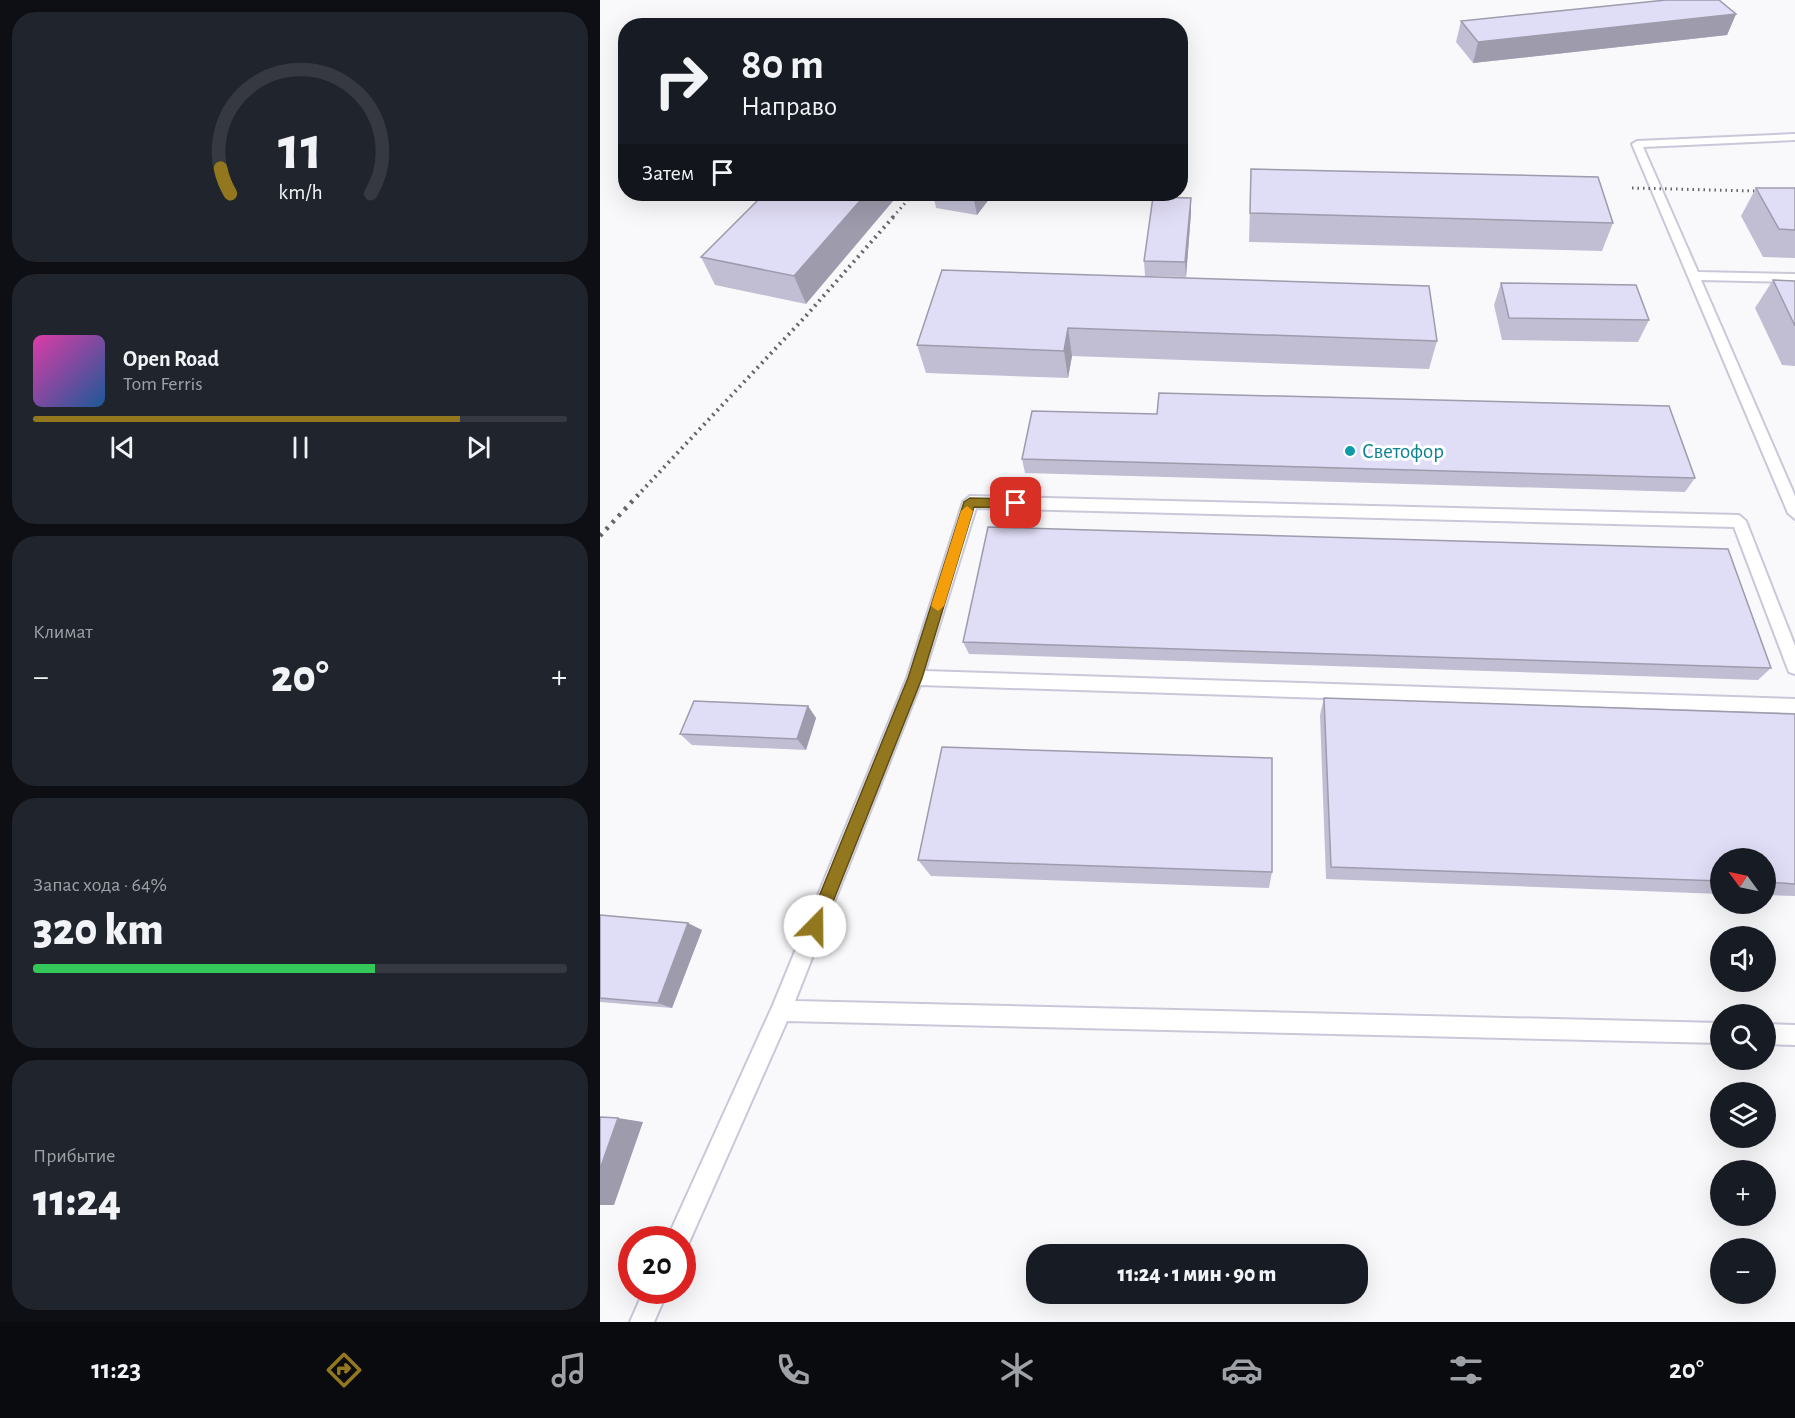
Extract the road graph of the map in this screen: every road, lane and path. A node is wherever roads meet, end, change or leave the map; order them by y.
1 (1795, 136) edge
2 (1695, 276) junction
3 (1795, 278) edge
4 (1795, 513) edge
5 (1795, 667) edge
6 (915, 678) junction
7 (1795, 706) edge
8 (781, 1011) junction
9 (1710, 1033) edge
10 (1776, 1034) edge
11 (1795, 1035) edge
12 (685, 1226) edge
13 (650, 1304) edge
14 (642, 1322) edge

1 - 2 lane
2 - 3 lane
2 - 4 lane
5 - 6 lane
6 - 7 lane
6 - 8 lane
8 - 9 lane
8 - 12 lane
10 - 11 lane
13 - 14 lane

